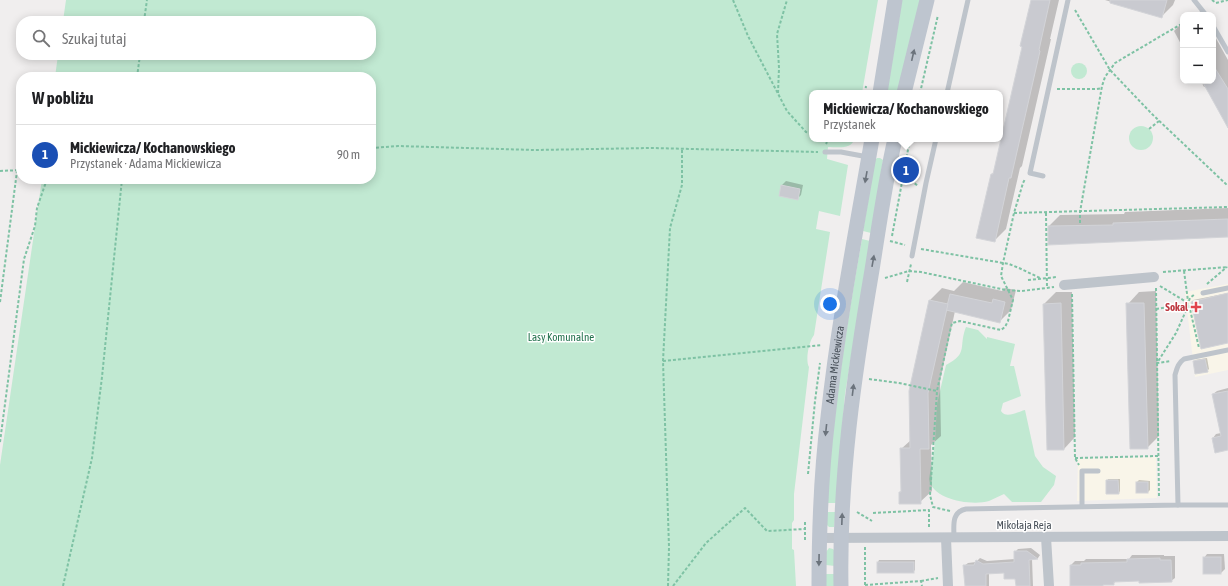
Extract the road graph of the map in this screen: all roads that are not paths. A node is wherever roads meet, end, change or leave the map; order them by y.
1 (895, 0) edge
2 (927, 0) edge
3 (968, 0) edge
4 (1194, 0) edge
5 (1067, 1) edge
6 (1204, 12) edge
7 (1216, 31) edge
8 (1228, 52) edge
9 (880, 90) edge
10 (905, 90) edge
11 (948, 90) edge
12 (935, 142) edge
13 (893, 145) edge
14 (871, 147) edge
15 (825, 152) road end
16 (1043, 176) dead end
17 (912, 256) road end
18 (1154, 277) road end
19 (1068, 285) road end
20 (1228, 288) edge
21 (1203, 293) dead end
22 (1228, 350) edge
23 (1098, 471) dead end
24 (1178, 505) junction
25 (1228, 505) edge
26 (1082, 506) junction
27 (1228, 536) edge
28 (1046, 537) junction
29 (820, 538) junction
30 (854, 538) junction
31 (950, 538) junction
32 (948, 582) edge
33 (819, 586) edge
34 (841, 586) edge
35 (1049, 586) edge

1 - 9 street
10 -> 2 street
3 - 11 lane
4 - 6 lane
5 - 16 lane
7 - 8 lane
12 - 17 lane
13 - 14 street, Adama Mickiewicza
30 -> 13 street, Adama Mickiewicza
14 - 15 lane
14 -> 29 street, Adama Mickiewicza
18 - 19 street
20 - 21 lane
22 - 24 lane
23 - 26 lane
24 - 25 lane
24 - 26 lane
26 - 31 lane
27 - 28 street, Mikołaja Reja
28 - 31 street, Mikołaja Reja
28 - 35 street
29 - 30 street, Mikołaja Reja
29 -> 33 street, Adama Mickiewicza
30 - 31 street, Mikołaja Reja
30 - 34 street, Adama Mickiewicza
31 - 32 street

